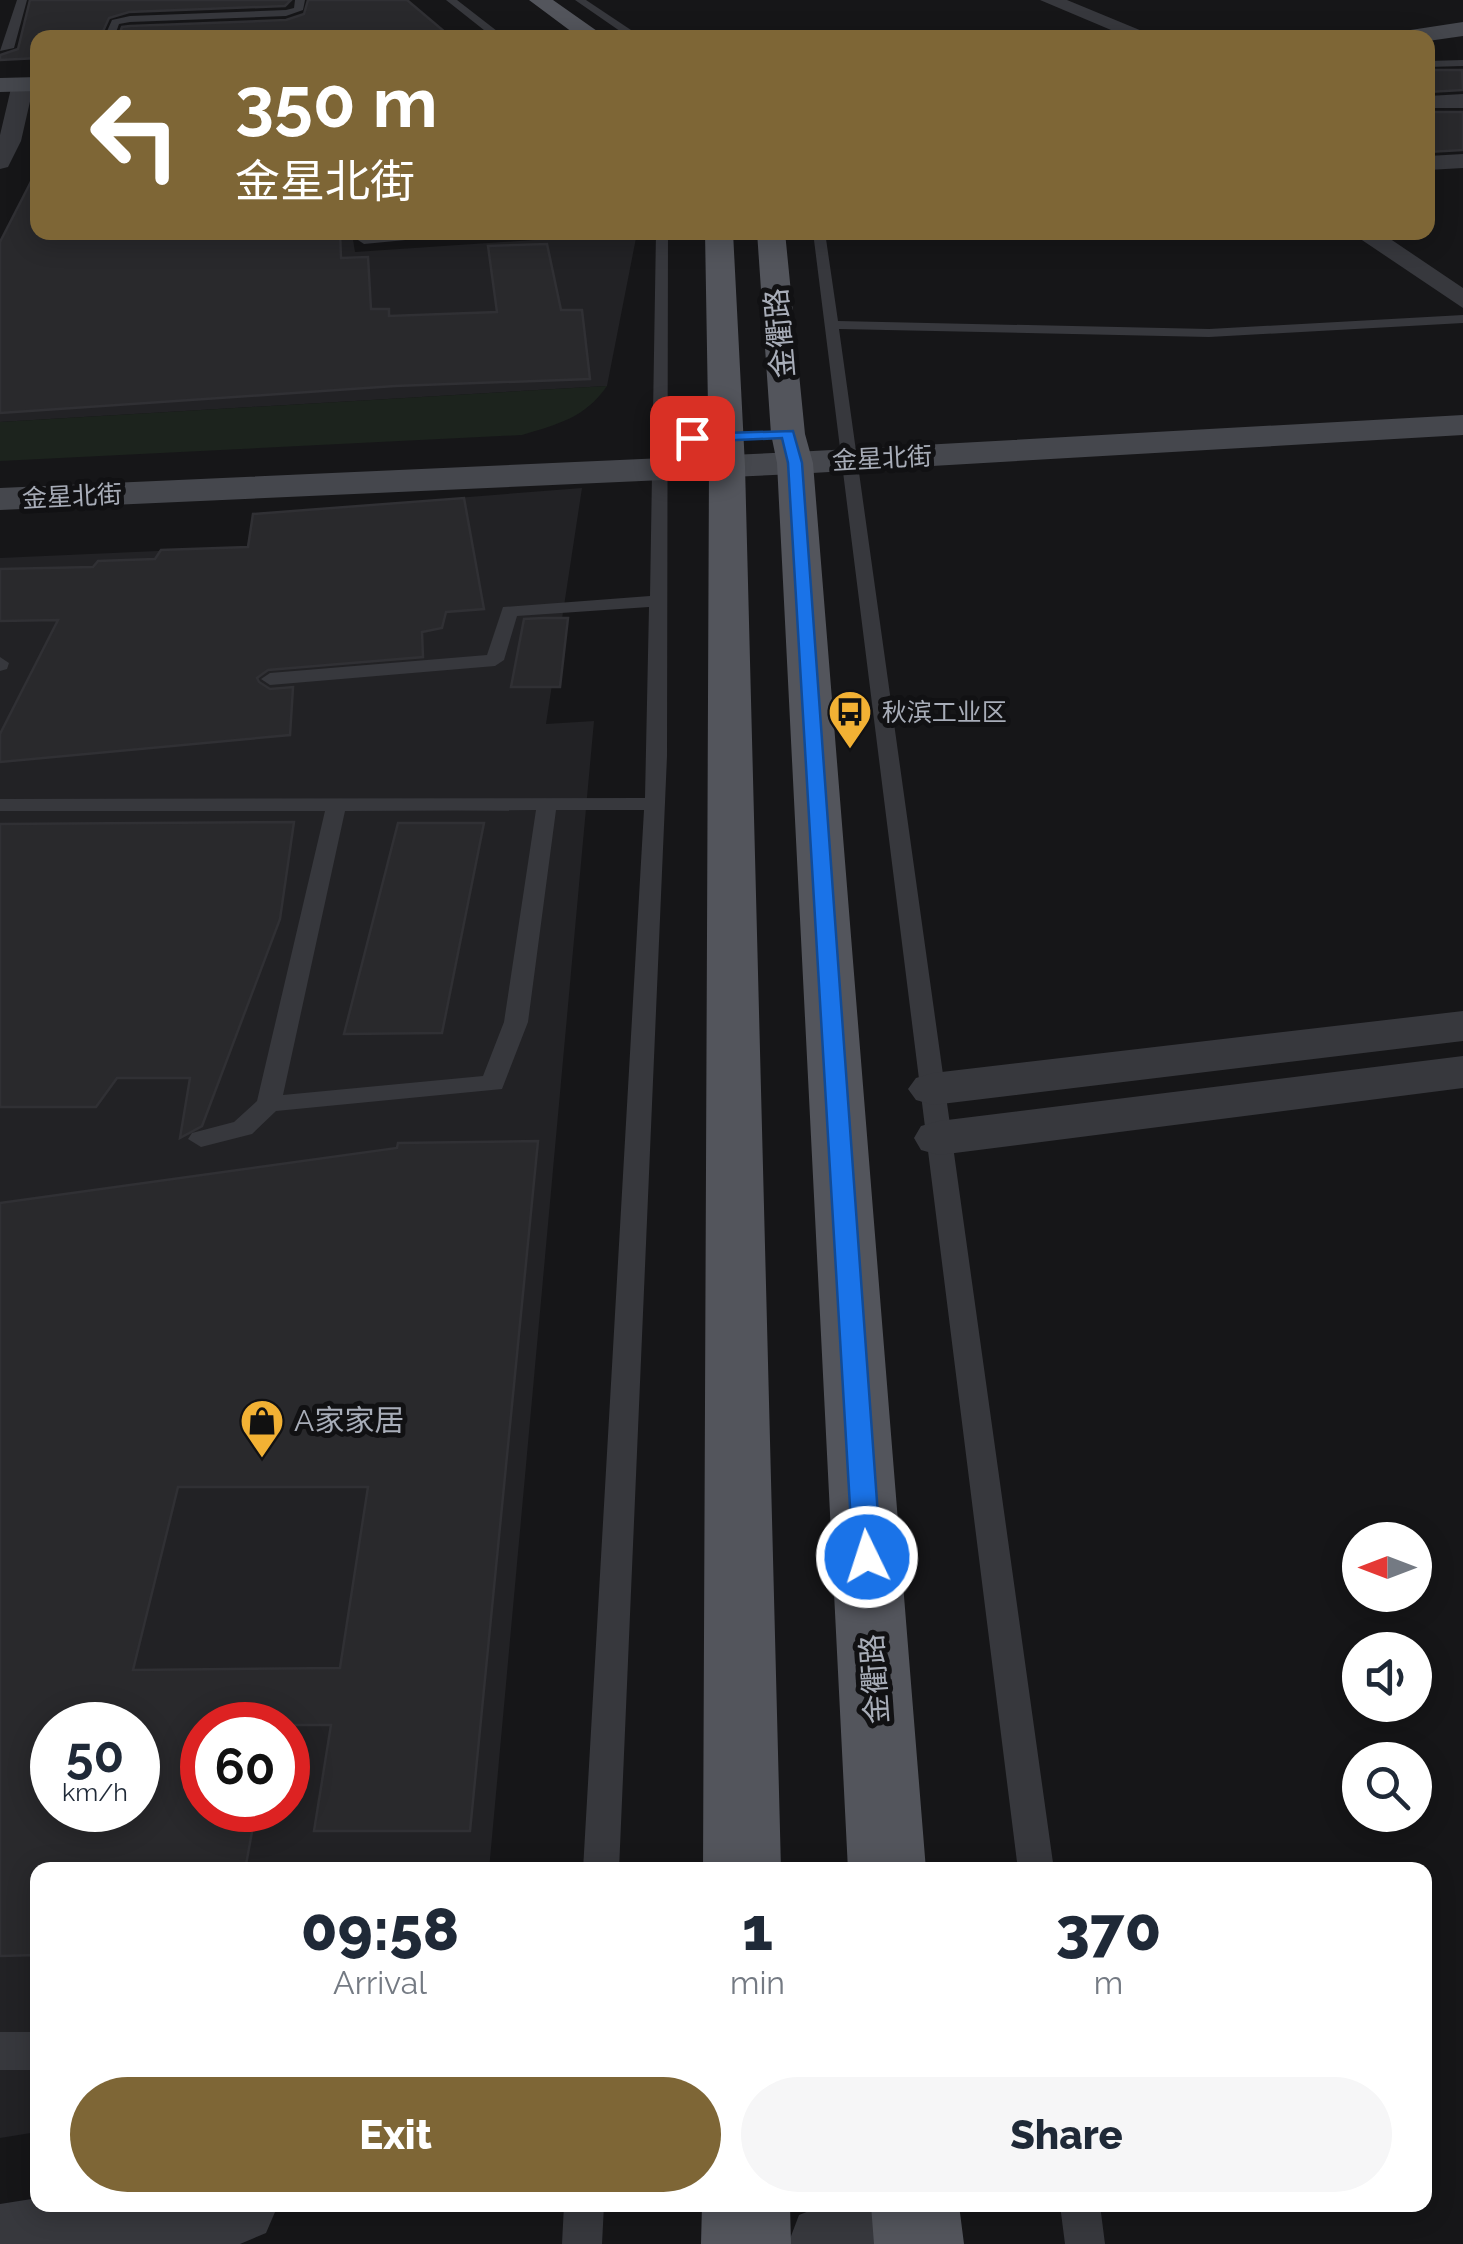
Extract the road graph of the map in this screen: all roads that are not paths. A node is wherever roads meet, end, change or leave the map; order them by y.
1 (22, 0) edge
2 (300, 0) edge
3 (450, 0) edge
4 (539, 0) edge
5 (580, 0) edge
6 (1050, 0) edge
7 (1463, 29) edge
8 (112, 30) edge
9 (490, 30) edge
10 (584, 30) edge
11 (626, 30) edge
12 (1129, 30) edge
13 (1435, 33) edge
14 (0, 48) edge
15 (1463, 63) edge
16 (1435, 64) edge
17 (20, 80) edge
18 (1463, 100) edge
19 (1435, 102) edge
20 (1463, 161) edge
21 (0, 162) edge
22 (1435, 163) edge
23 (662, 240) edge
24 (720, 240) edge
25 (773, 240) edge
26 (820, 240) edge
27 (1374, 240) edge
28 (1463, 300) edge
29 (1463, 320) edge
30 (833, 326) junction
31 (1463, 401) edge
32 (1463, 425) edge
33 (819, 447) junction
34 (725, 451) junction
35 (662, 454) junction
36 (0, 474) edge
37 (0, 499) edge
38 (659, 601) junction
39 (270, 679) dead end
40 (547, 804) junction
41 (654, 804) junction
42 (0, 806) edge
43 (336, 806) junction
44 (1463, 1026) edge
45 (1463, 1072) edge
46 (933, 1089) junction
47 (269, 1104) junction
48 (939, 1138) junction
49 (201, 1139) dead end
50 (601, 1862) edge
51 (742, 1862) edge
52 (887, 1862) edge
53 (1035, 1862) edge
54 (0, 2051) edge
55 (30, 2051) edge
56 (195, 2212) edge
57 (584, 2212) edge
58 (746, 2212) edge
59 (1081, 2212) edge
60 (917, 2226) edge
61 (1, 2244) edge
62 (582, 2244) edge
63 (746, 2244) edge
64 (828, 2244) edge
65 (1085, 2244) edge

1 - 14 lane
2 - 8 lane
3 - 9 lane
4 - 10 main road
5 - 11 lane
6 - 12 street
7 - 13 main road
15 - 16 lane
17 - 21 street
18 - 19 street
20 - 22 street
23 - 35 lane
24 - 34 main road, 金衢路
25 - 33 main road, 金衢路
26 - 30 lane
27 - 28 street
29 - 30 lane
30 - 33 lane
31 - 33 main road, 金星北街
32 - 33 main road, 金星北街
33 - 34 main road, 金星北街
33 - 46 lane
33 - 52 main road, 金衢路
34 - 35 main road, 金星北街
34 - 51 main road, 金衢路
35 - 36 main road, 金星北街
35 - 37 main road, 金星北街
35 - 38 lane
38 - 39 lane
38 - 41 lane
40 - 41 lane
40 - 43 lane
40 - 47 lane
41 - 50 lane
42 - 43 lane
43 - 47 lane
44 - 46 street
45 - 48 street
46 - 48 lane
47 - 49 lane
48 - 53 lane
54 - 55 lane
56 - 61 street
57 - 62 lane
58 - 63 main road
59 - 65 lane
60 - 64 street

